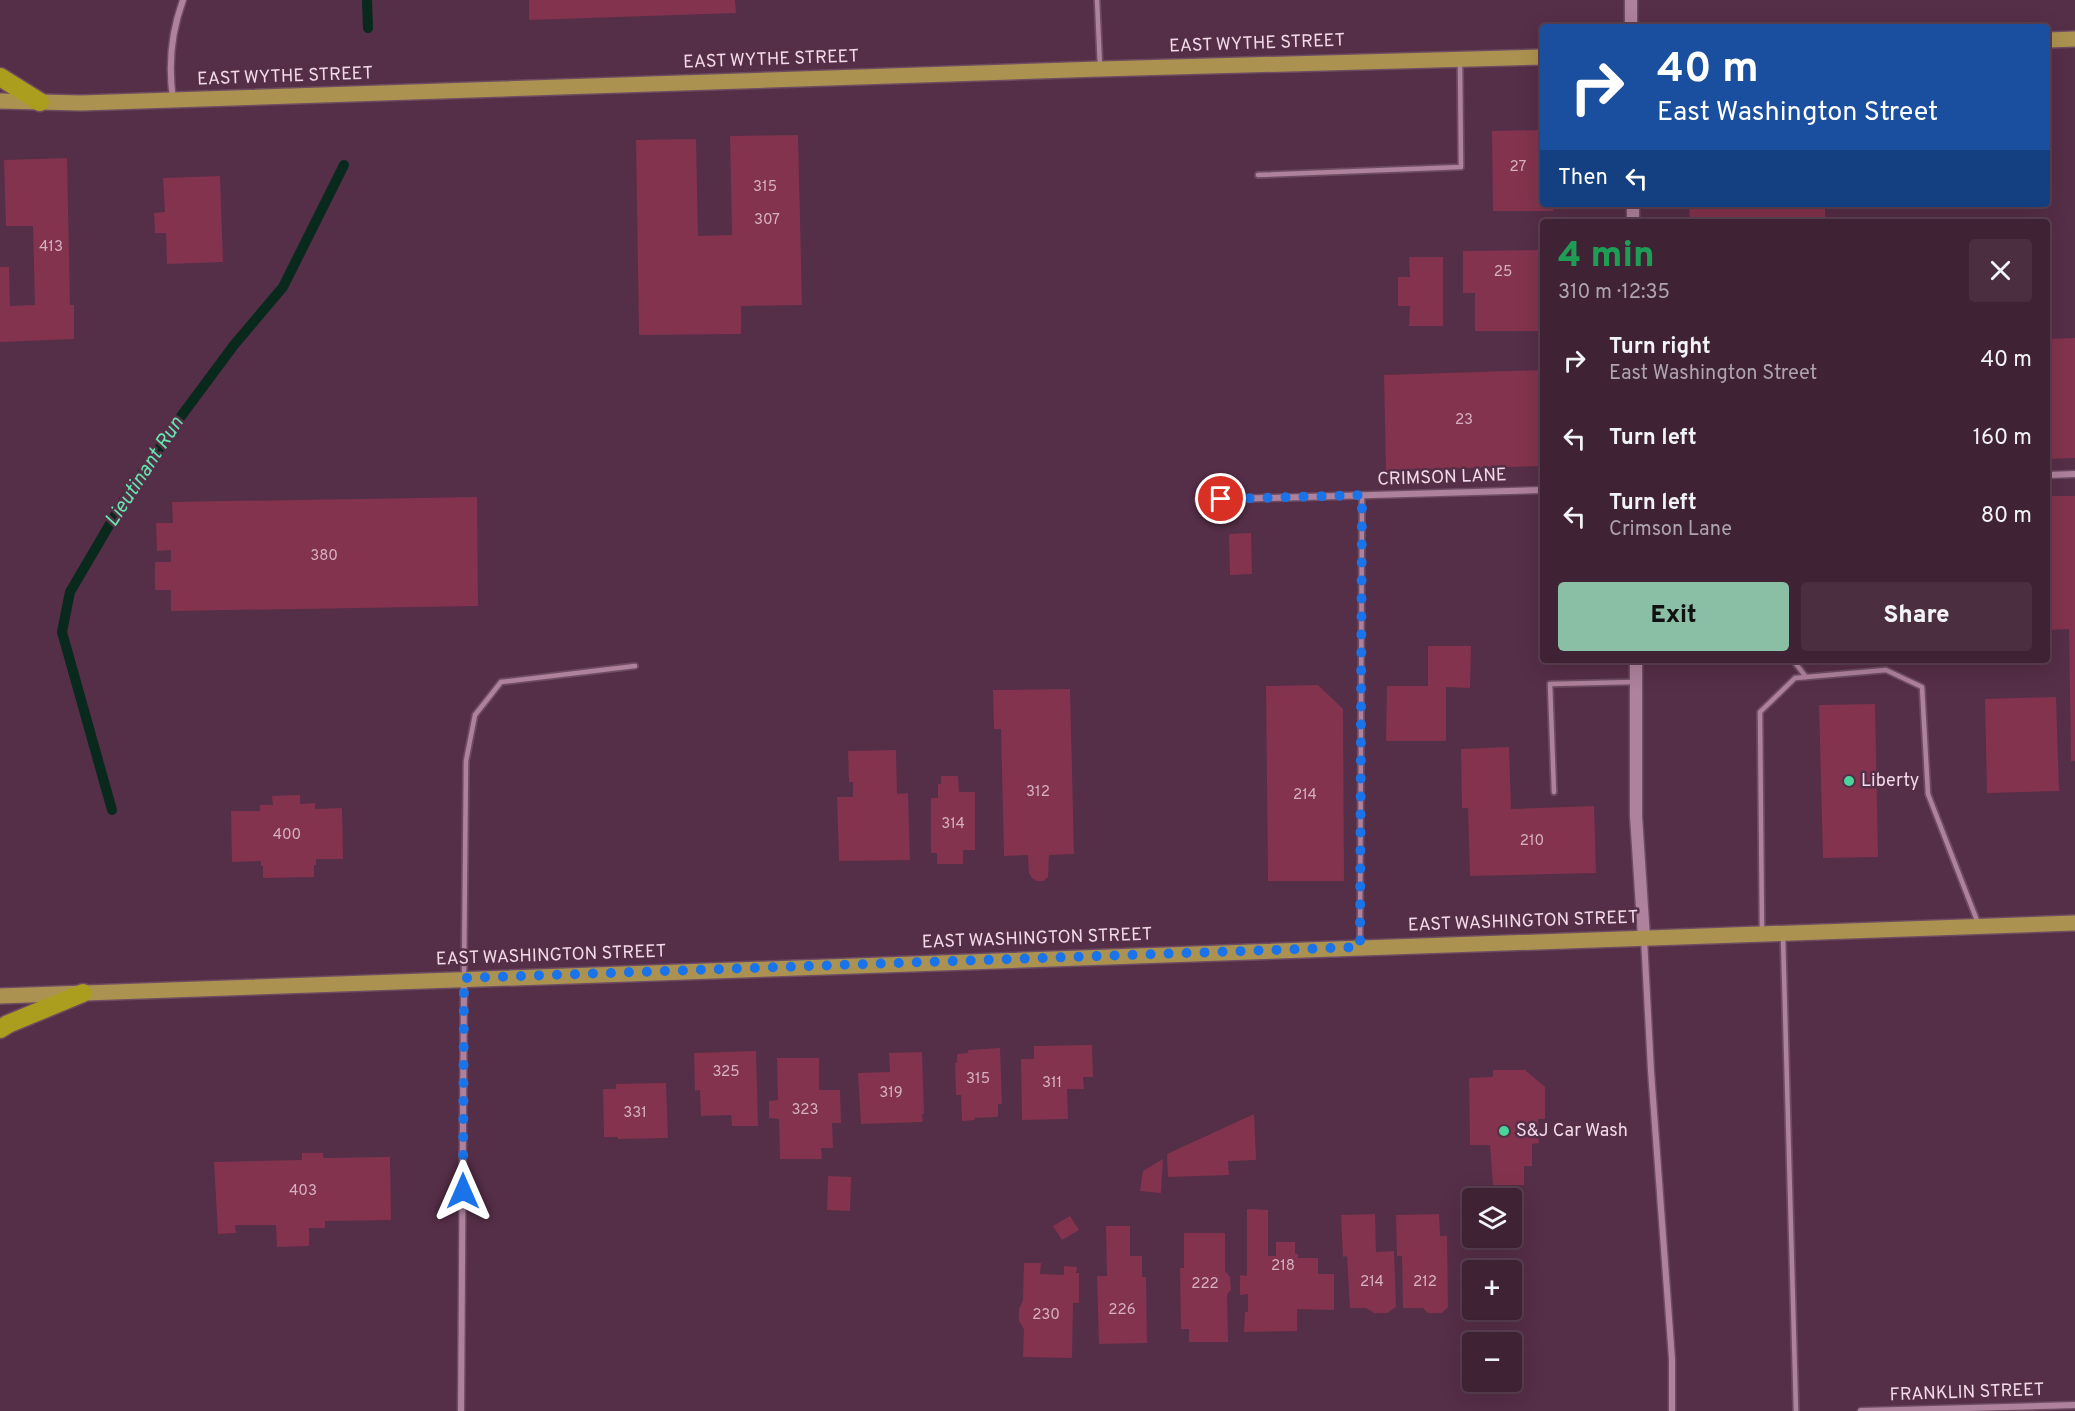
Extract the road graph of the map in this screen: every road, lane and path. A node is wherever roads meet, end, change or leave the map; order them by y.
1 (183, 0) edge
2 (1097, 0) edge
3 (1631, 0) edge
4 (1631, 24) edge
5 (2075, 39) edge
6 (2050, 40) edge
7 (1540, 57) edge
8 (1460, 58) junction
9 (1101, 69) junction
10 (0, 78) edge
11 (173, 100) junction
12 (0, 101) edge
13 (40, 102) junction
14 (1258, 176) dead end
15 (2075, 474) edge
16 (2050, 475) edge
17 (1540, 490) edge
18 (1362, 495) junction
19 (1198, 500) dead end
20 (1636, 663) edge
21 (1794, 663) edge
22 (635, 666) dead end
23 (1806, 677) junction
24 (1636, 682) junction
25 (1554, 792) dead end
26 (2075, 923) edge
27 (1979, 926) junction
28 (1762, 933) junction
29 (1783, 933) junction
30 (1644, 938) junction
31 (1360, 947) junction
32 (464, 978) junction
33 (83, 993) junction
34 (0, 996) edge
35 (0, 1029) edge
36 (2075, 1405) edge
37 (461, 1411) edge
38 (1672, 1411) edge
39 (1796, 1411) edge
40 (1861, 1411) edge

1 - 11 street
2 - 9 lane
3 - 4 street
5 - 6 main road
7 - 8 main road, EAST WYTHE STREET
8 - 9 main road, EAST WYTHE STREET
8 - 14 lane
9 - 11 main road, EAST WYTHE STREET
10 - 13 highway
11 - 13 main road, EAST WYTHE STREET
12 - 13 main road, EAST WYTHE STREET
15 - 16 street
17 - 18 street, CRIMSON LANE
18 - 19 street, CRIMSON LANE
18 - 31 lane
20 - 24 street
21 - 23 lane
22 - 32 lane
23 - 27 lane
23 - 28 lane
24 - 25 lane
24 - 30 street
26 - 27 main road, EAST WASHINGTON STREET
27 - 29 main road, EAST WASHINGTON STREET
28 - 29 main road, EAST WASHINGTON STREET
28 - 30 main road, EAST WASHINGTON STREET
29 - 39 lane
30 - 31 main road, EAST WASHINGTON STREET
30 - 38 street
31 - 32 main road, EAST WASHINGTON STREET
32 - 33 main road, EAST WASHINGTON STREET
32 - 37 street
33 - 34 main road, EAST WASHINGTON STREET
33 - 35 highway
36 - 40 street, FRANKLIN STREET

